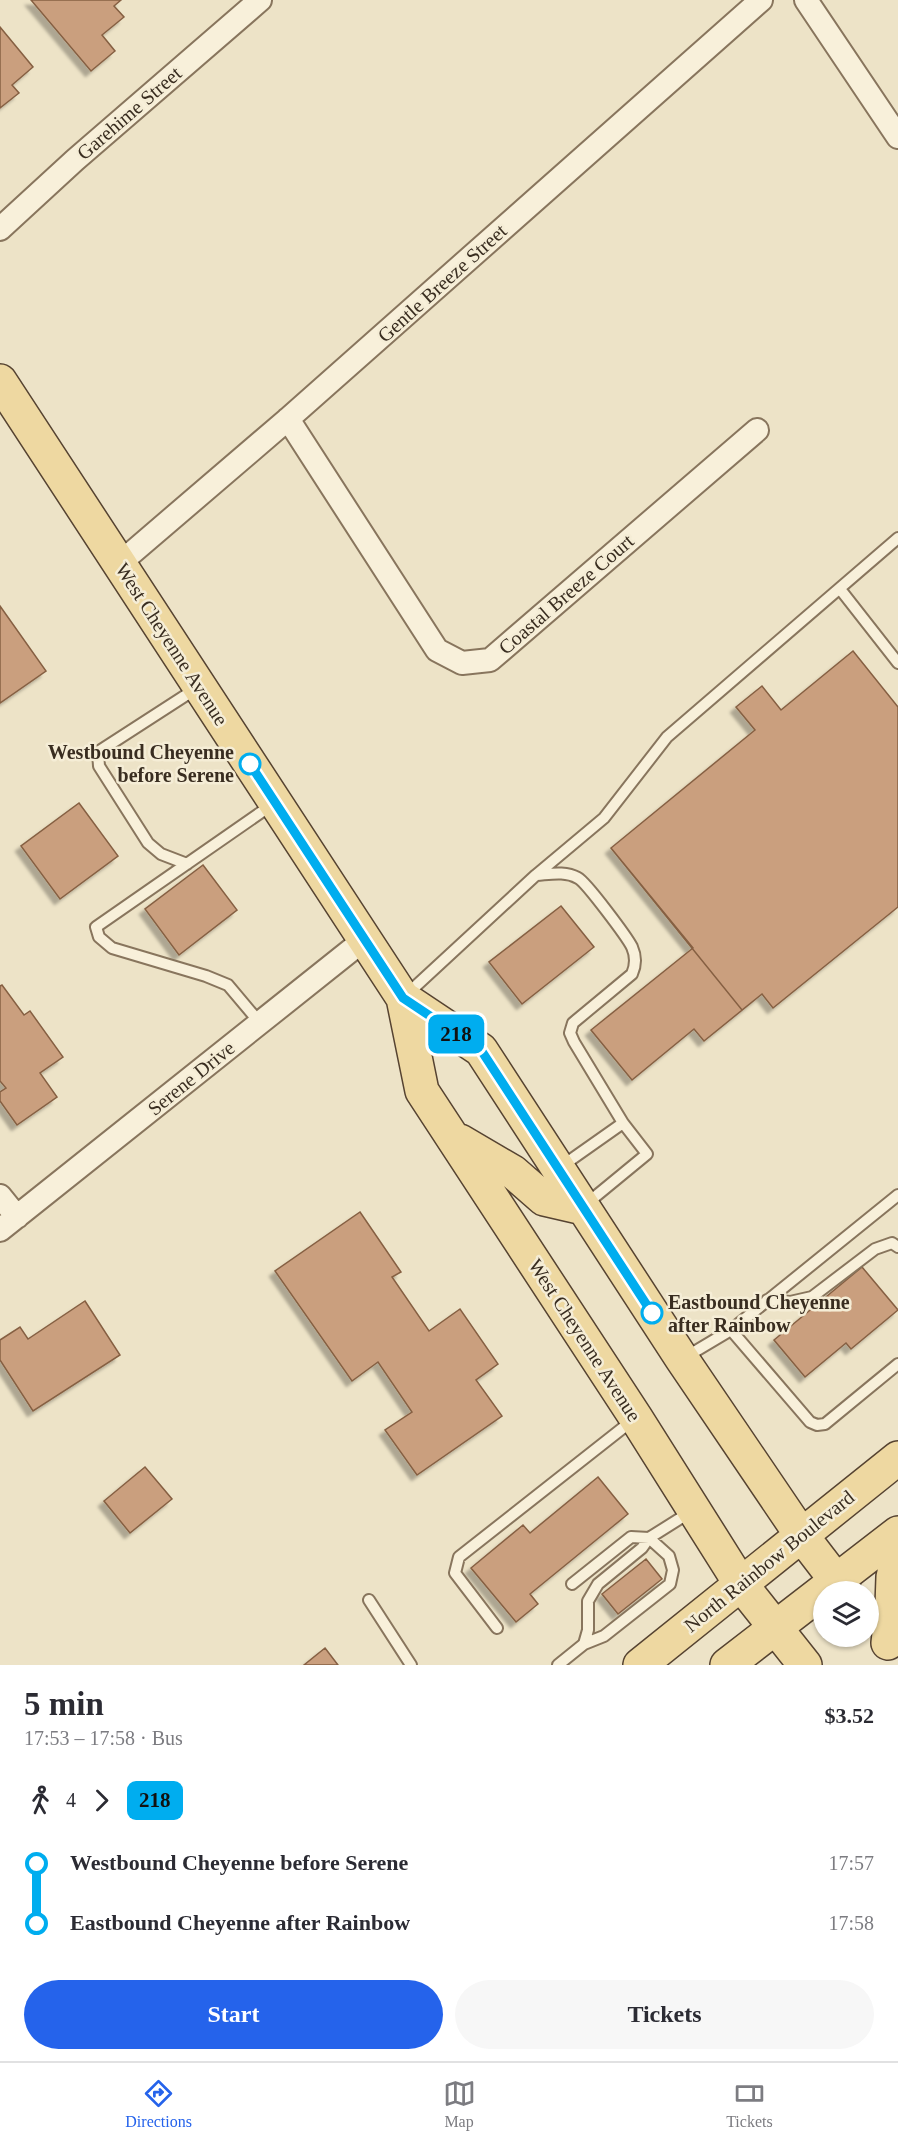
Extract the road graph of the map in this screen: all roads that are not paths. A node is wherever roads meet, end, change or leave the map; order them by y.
1 (260, 0) edge
2 (761, 0) edge
3 (806, 0) edge
4 (898, 137) edge
5 (0, 229) edge
6 (0, 381) edge
7 (288, 419) junction
8 (758, 430) dead end
9 (898, 538) edge
10 (120, 563) junction
11 (840, 588) junction
12 (898, 663) edge
13 (200, 686) junction
14 (276, 802) junction
15 (187, 864) junction
16 (537, 875) junction
17 (365, 939) junction
18 (403, 998) junction
19 (260, 1023) junction
20 (623, 1123) junction
21 (455, 1139) junction
22 (558, 1169) junction
23 (898, 1195) edge
24 (0, 1196) edge
25 (583, 1208) junction
26 (8, 1223) edge
27 (898, 1247) edge
28 (767, 1300) junction
29 (731, 1330) junction
30 (682, 1359) junction
31 (898, 1364) edge
32 (636, 1418) junction
33 (898, 1458) edge
34 (693, 1510) junction
35 (898, 1533) edge
36 (802, 1536) junction
37 (649, 1538) junction
38 (898, 1556) edge
39 (837, 1581) edge
40 (846, 1581) edge
41 (740, 1583) junction
42 (572, 1584) dead end
43 (369, 1600) dead end
44 (813, 1604) edge
45 (497, 1628) dead end
46 (775, 1628) junction
47 (885, 1640) edge
48 (584, 1644) junction
49 (411, 1665) edge
50 (558, 1665) edge
51 (640, 1665) edge
52 (727, 1665) edge
53 (805, 1665) edge

1 - 5 street, Garehime Street
2 - 7 street, Gentle Breeze Street
3 - 4 street
6 - 10 main road, West Cheyenne Avenue
7 - 8 street, Coastal Breeze Court
7 - 10 street, Gentle Breeze Street
9 - 11 lane
10 - 13 main road, West Cheyenne Avenue
11 - 12 lane
11 - 16 lane
13 - 14 main road, West Cheyenne Avenue
13 - 15 lane
14 - 15 lane
14 - 17 main road, West Cheyenne Avenue
15 - 19 lane
16 - 18 lane
16 - 20 lane
17 - 18 main road, West Cheyenne Avenue
17 - 19 street, Serene Drive
18 - 21 main road, West Cheyenne Avenue
18 - 22 main road, West Cheyenne Avenue
19 - 26 street, Serene Drive
20 - 22 lane
20 - 25 lane
21 - 25 main road
21 - 32 main road, West Cheyenne Avenue
22 - 25 main road, West Cheyenne Avenue
23 - 28 lane
24 - 26 street, Serene Drive
25 - 30 main road, West Cheyenne Avenue
27 - 28 lane
28 - 29 lane
29 - 30 lane
29 - 31 lane
30 - 36 main road, West Cheyenne Avenue
32 - 34 main road, West Cheyenne Avenue
32 - 45 lane
33 - 36 main road, North Rainbow Boulevard
34 - 37 lane
34 - 41 main road, West Cheyenne Avenue
35 - 40 main road
36 - 39 main road, West Cheyenne Avenue
36 - 41 main road, North Rainbow Boulevard
37 - 42 lane
37 - 48 lane
37 - 48 lane
38 - 47 main road
41 - 46 main road, West Cheyenne Avenue
41 - 51 main road, North Rainbow Boulevard
43 - 49 lane
44 - 46 main road
46 - 52 main road
46 - 53 main road, West Cheyenne Avenue
48 - 50 lane

